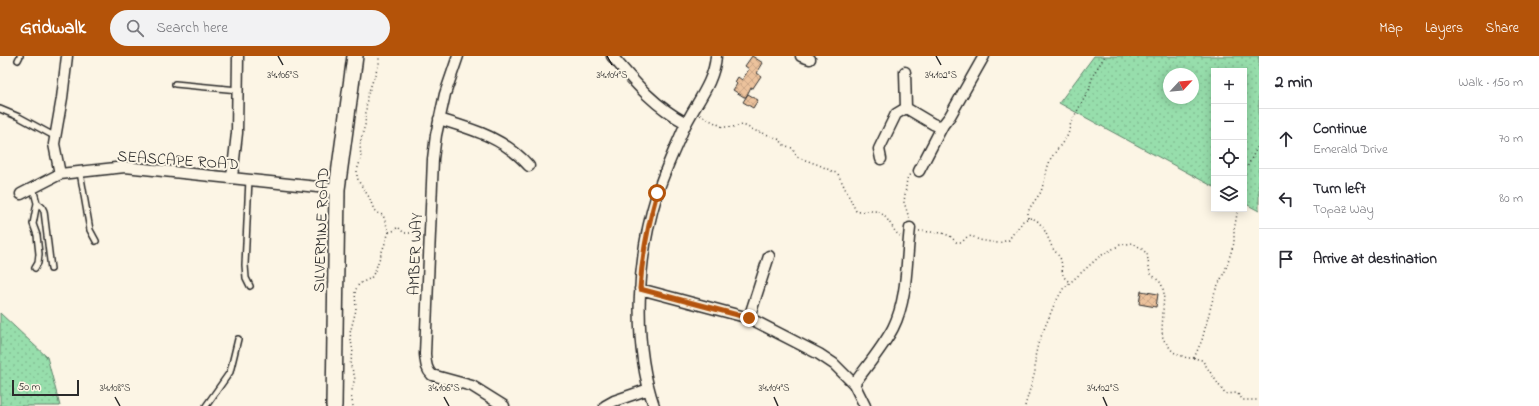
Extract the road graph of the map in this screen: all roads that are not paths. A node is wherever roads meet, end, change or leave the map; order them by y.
1 (67, 56) edge
2 (238, 56) edge
3 (355, 56) edge
4 (458, 56) edge
5 (612, 56) edge
6 (716, 56) edge
7 (982, 57) edge
8 (905, 72) dead end
9 (174, 84) dead end
10 (238, 90) junction
11 (906, 108) junction
12 (0, 109) edge
13 (439, 119) junction
14 (686, 123) junction
15 (943, 125) junction
16 (54, 136) junction
17 (881, 159) dead end
18 (529, 166) dead end
19 (919, 171) road end
20 (80, 172) junction
21 (60, 174) junction
22 (232, 177) junction
23 (249, 179) junction
24 (33, 188) junction
25 (337, 188) junction
26 (21, 194) dead end
27 (37, 203) junction
28 (910, 232) road end
29 (96, 241) dead end
30 (769, 256) dead end
31 (35, 268) dead end
32 (51, 269) dead end
33 (250, 286) dead end
34 (640, 289) junction
35 (749, 318) junction
36 (238, 338) dead end
37 (854, 384) junction
38 (648, 389) junction
39 (206, 406) edge
40 (334, 406) edge
41 (504, 406) edge
42 (605, 406) edge
43 (654, 406) edge
44 (865, 406) edge

1 - 16 street
2 - 10 street
3 - 25 street, SILVERMINE ROAD
4 - 13 street, AMBER WAY
5 - 14 street
6 - 14 street
7 - 15 street
8 - 11 street
9 - 10 lane
10 - 22 street
11 - 15 street
11 - 17 street
12 - 16 lane
13 - 18 street
13 - 41 street, AMBER WAY
14 - 34 street
15 - 19 street
16 - 21 street
20 - 21 street, SEASCAPE ROAD
20 - 22 street, SEASCAPE ROAD
20 - 29 lane
21 - 24 street, SEASCAPE ROAD
22 - 23 street, SEASCAPE ROAD
23 - 25 street, SEASCAPE ROAD
23 - 33 lane
24 - 26 street, SEASCAPE ROAD
24 - 27 lane
25 - 40 street, SILVERMINE ROAD
27 - 31 lane
27 - 32 lane
28 - 37 street
30 - 35 street
34 - 35 street
34 - 38 street
35 - 37 street
36 - 39 lane
37 - 44 street
38 - 42 street
38 - 43 street

